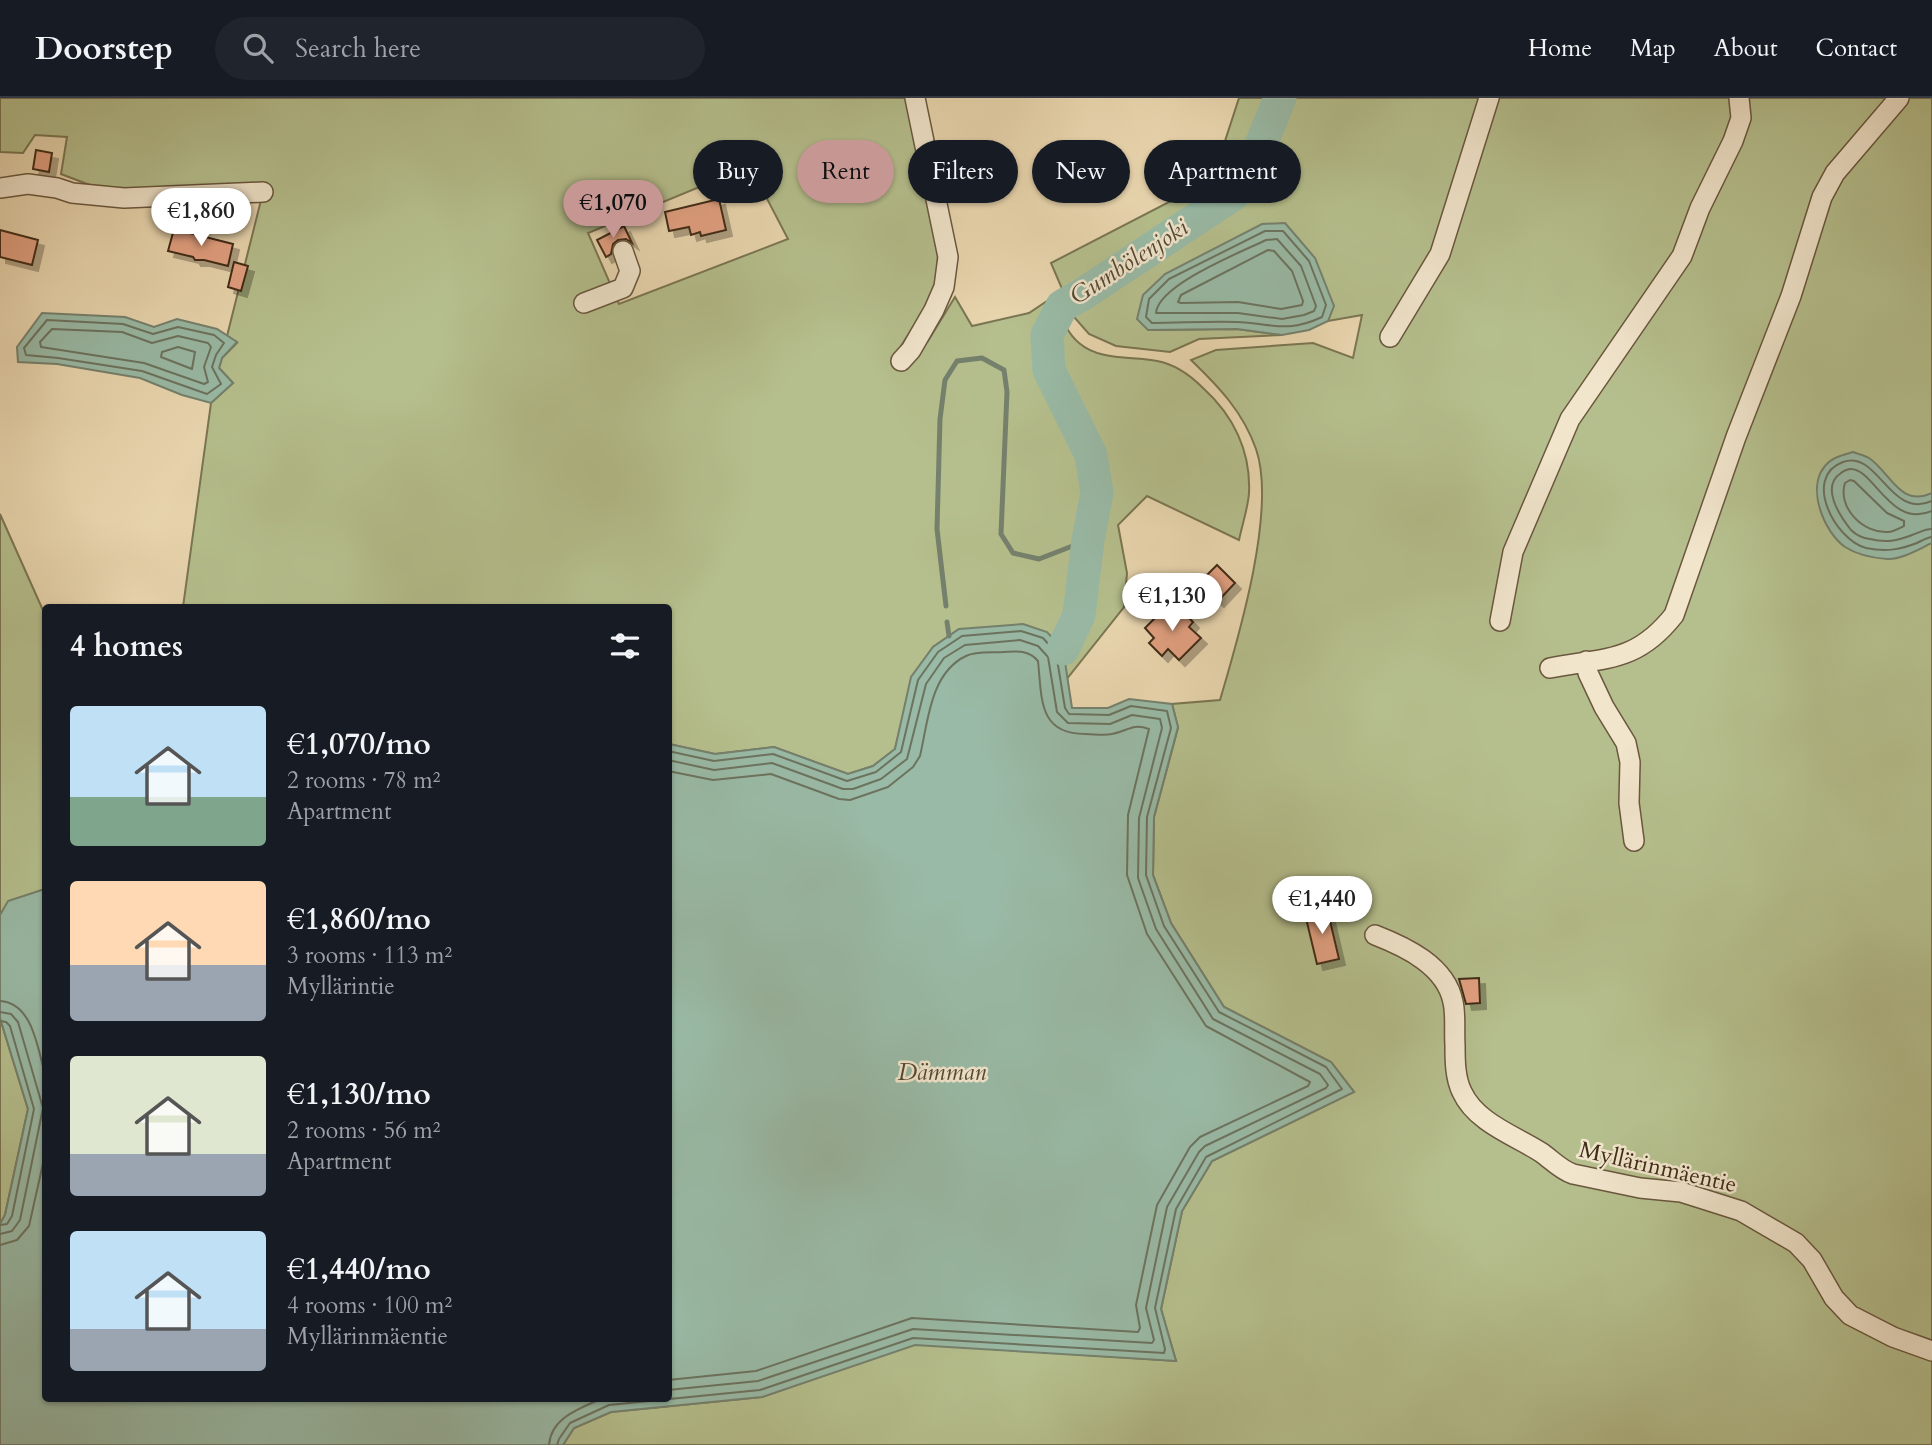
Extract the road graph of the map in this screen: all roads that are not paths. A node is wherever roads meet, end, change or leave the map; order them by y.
1 (915, 98) edge
2 (1489, 98) edge
3 (1739, 98) edge
4 (1899, 98) edge
5 (0, 188) edge
6 (263, 192) dead end
7 (623, 251) dead end
8 (584, 303) dead end
9 (1390, 337) dead end
10 (901, 361) dead end
11 (1500, 621) dead end
12 (1586, 661) junction
13 (1550, 668) dead end
14 (1634, 841) dead end
15 (1375, 935) dead end
16 (1932, 1351) edge

1 - 10 street
2 - 9 street
3 - 11 street
4 - 12 street
5 - 6 street
7 - 8 street
12 - 13 street
12 - 14 street
15 - 16 street, Myllärinmäentie

